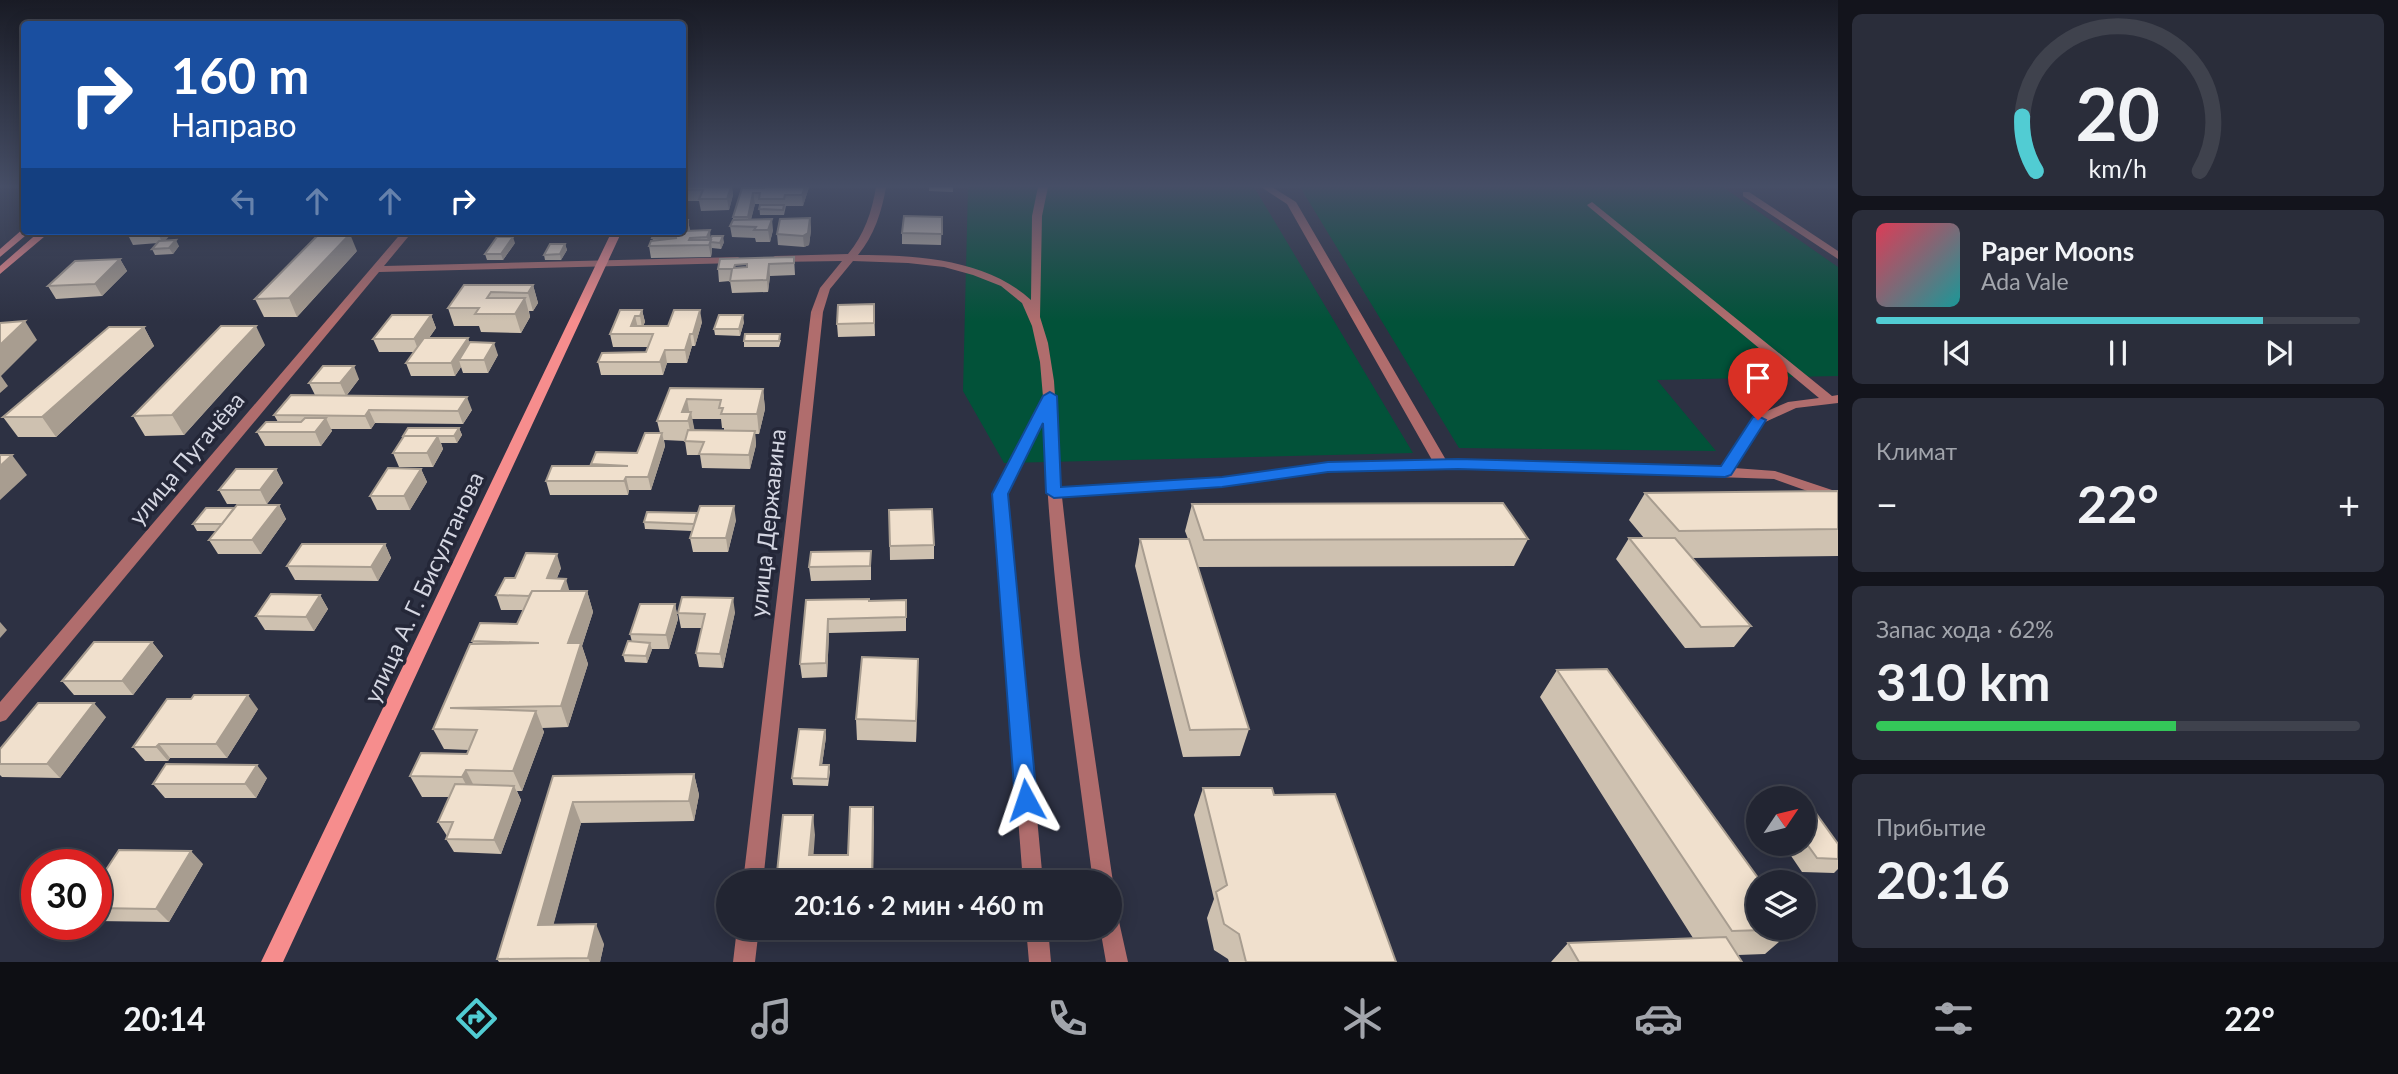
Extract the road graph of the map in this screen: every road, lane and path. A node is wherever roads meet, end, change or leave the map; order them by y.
1 (868, 232) edge
2 (1037, 232) edge
3 (1308, 232) edge
4 (1625, 232) edge
5 (1801, 232) edge
6 (21, 235) edge
7 (41, 235) edge
8 (405, 235) edge
9 (615, 235) edge
10 (0, 254) edge
11 (853, 256) junction
12 (1838, 257) edge
13 (760, 259) edge
14 (746, 260) edge
15 (599, 264) junction
16 (375, 269) junction
17 (0, 271) edge
18 (1036, 316) junction
19 (1050, 396) junction
20 (1833, 399) edge
21 (1443, 465) junction
22 (1725, 472) junction
23 (1054, 493) junction
24 (1838, 497) edge
25 (0, 715) edge
26 (754, 870) edge
27 (1032, 870) edge
28 (1101, 870) edge
29 (747, 940) edge
30 (1038, 940) edge
31 (1113, 940) edge
32 (272, 962) edge
33 (744, 962) edge
34 (1040, 962) edge
35 (1116, 962) edge

1 - 11 street, улица Державина
2 - 18 street
3 - 21 street
4 - 20 street
5 - 12 street
6 - 10 street
7 - 17 street
8 - 16 street, улица Пугачёва
9 - 15 street, улица А. Г. Бисултанова
11 - 13 street
11 - 18 street
11 - 26 street, улица Державина
14 - 15 street
15 - 16 street
15 - 32 street, улица А. Г. Бисултанова
16 - 25 street, улица Пугачёва
18 - 19 street
19 - 23 street
19 - 27 street
20 - 22 street
21 - 22 street
21 - 23 street
22 - 24 street
23 - 28 street
29 - 33 street
30 - 34 street
31 - 35 street

